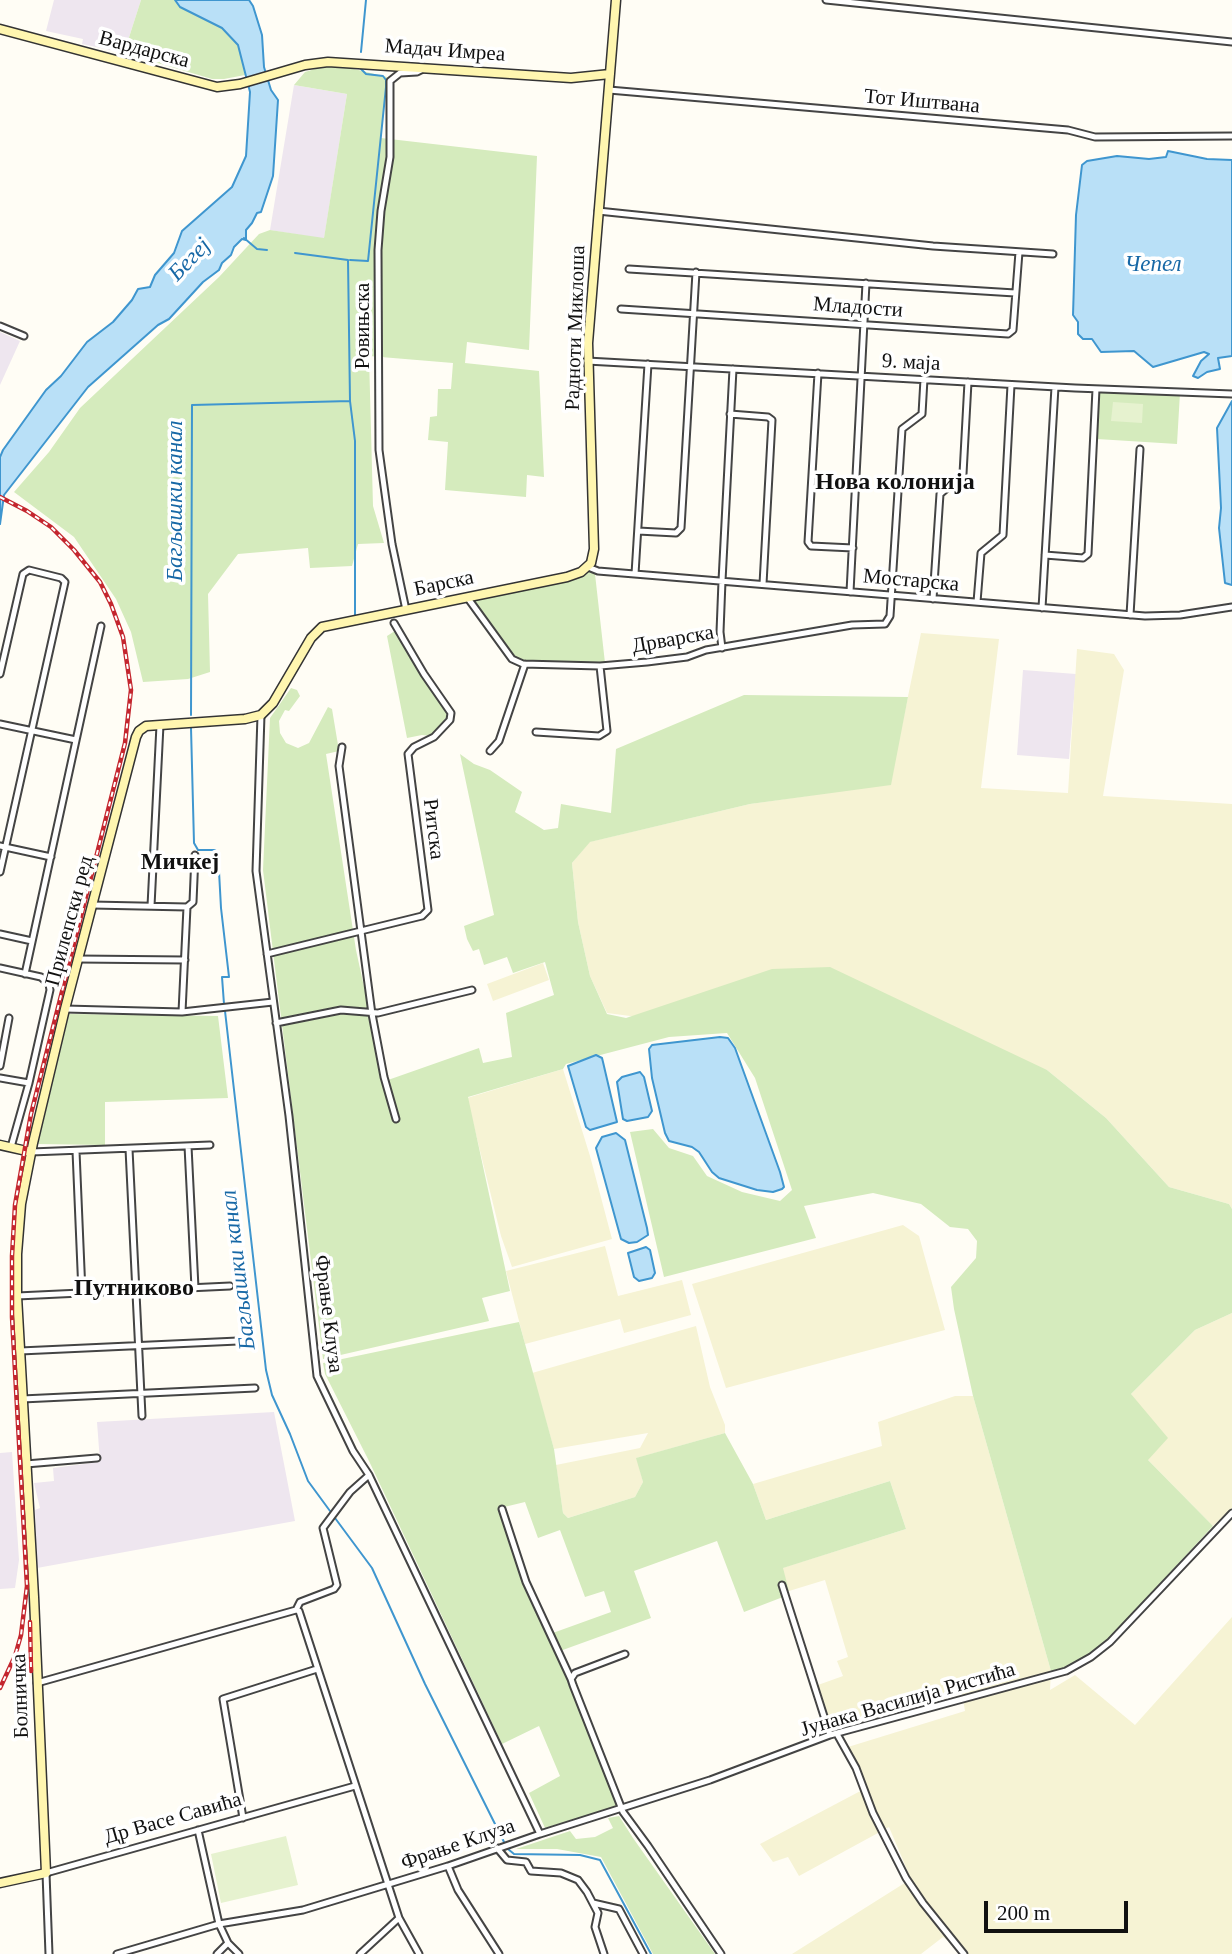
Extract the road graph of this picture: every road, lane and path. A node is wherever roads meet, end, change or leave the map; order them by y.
1 (616, 0) edge
2 (826, 0) edge
3 (0, 29) edge
4 (1232, 42) edge
5 (423, 66) junction
6 (279, 73) joint
7 (610, 74) junction
8 (609, 90) junction
9 (1232, 136) edge
10 (598, 211) junction
11 (1019, 252) junction
12 (1054, 254) dead end
13 (629, 269) dead end
14 (696, 272) junction
15 (866, 283) junction
16 (1015, 293) junction
17 (621, 309) dead end
18 (694, 313) junction
19 (864, 324) junction
20 (0, 326) edge
21 (24, 336) dead end
22 (587, 361) junction
23 (648, 364) junction
24 (691, 366) junction
25 (733, 369) junction
26 (818, 373) junction
27 (861, 376) junction
28 (924, 379) junction
29 (968, 382) junction
30 (1011, 385) junction
31 (1055, 387) junction
32 (1096, 389) junction
33 (1232, 394) edge
34 (730, 414) junction
35 (1140, 449) dead end
36 (638, 531) junction
37 (853, 548) junction
38 (1045, 555) junction
39 (588, 567) junction
40 (635, 574) junction
41 (722, 581) junction
42 (763, 584) junction
43 (850, 592) junction
44 (891, 595) junction
45 (467, 597) junction
46 (933, 599) junction
47 (978, 602) junction
48 (1232, 607) edge
49 (1042, 608) junction
50 (406, 610) junction
51 (1130, 615) junction
52 (394, 623) dead end
53 (101, 626) dead end
54 (722, 648) junction
55 (525, 664) junction
56 (600, 666) junction
57 (0, 674) edge
58 (261, 715) junction
59 (0, 724) edge
60 (160, 725) junction
61 (32, 730) junction
62 (536, 733) dead end
63 (76, 740) junction
64 (342, 747) dead end
65 (491, 751) dead end
66 (3, 847) edge
67 (195, 855) dead end
68 (51, 857) junction
69 (0, 872) edge
70 (92, 905) junction
71 (151, 906) junction
72 (187, 907) junction
73 (361, 932) junction
74 (0, 934) edge
75 (32, 941) junction
76 (267, 954) junction
77 (77, 959) junction
78 (185, 960) junction
79 (0, 968) edge
80 (25, 974) junction
81 (472, 990) dead end
82 (273, 1002) junction
83 (65, 1009) junction
84 (182, 1012) junction
85 (372, 1014) junction
86 (9, 1018) dead end
87 (276, 1023) junction
88 (0, 1066) edge
89 (0, 1078) edge
90 (29, 1083) junction
91 (396, 1119) dead end
92 (0, 1145) edge
93 (210, 1145) dead end
94 (188, 1146) junction
95 (11, 1147) junction
96 (32, 1148) junction
97 (129, 1149) junction
98 (76, 1151) junction
99 (230, 1286) dead end
100 (195, 1288) junction
101 (136, 1290) junction
102 (82, 1293) junction
103 (18, 1296) junction
104 (238, 1341) dead end
105 (139, 1345) junction
106 (20, 1350) junction
107 (255, 1388) dead end
108 (141, 1394) junction
109 (22, 1399) junction
110 (142, 1416) dead end
111 (97, 1458) dead end
112 (26, 1464) junction
113 (369, 1475) junction
114 (502, 1509) dead end
115 (1232, 1513) edge
116 (782, 1585) dead end
117 (296, 1610) junction
118 (625, 1654) dead end
119 (317, 1669) junction
120 (571, 1679) junction
121 (37, 1683) junction
122 (833, 1735) junction
123 (355, 1786) junction
124 (621, 1809) junction
125 (243, 1818) junction
126 (198, 1830) junction
127 (540, 1834) junction
128 (497, 1848) junction
129 (448, 1866) junction
130 (46, 1872) junction
131 (0, 1883) edge
132 (387, 1885) junction
133 (593, 1903) junction
134 (602, 1906) junction
135 (598, 1913) junction
136 (398, 1918) junction
137 (219, 1924) junction
138 (228, 1943) junction
139 (49, 1954) edge
140 (117, 1954) edge
141 (217, 1954) edge
142 (239, 1954) edge
143 (360, 1954) edge
144 (419, 1954) edge
145 (499, 1954) edge
146 (604, 1954) edge
147 (643, 1954) edge
148 (720, 1954) edge
149 (964, 1954) edge

1 - 7 street, Радноти Миклоша
2 - 4 street
3 - 6 street, Вардарска
5 - 6 street, Мадач Имреа
5 - 7 street, Мадач Имреа
5 - 50 street, Ровињска
7 - 8 street, Радноти Миклоша
8 - 9 street, Тот Иштвана
8 - 10 street, Радноти Миклоша
10 - 11 street
10 - 22 street, Радноти Миклоша
11 - 12 street
11 - 16 street, Младости
13 - 14 street
14 - 15 street
14 - 18 street
15 - 16 street
15 - 19 street
16 - 19 street, Младости
17 - 18 street, Младости
18 - 19 street, Младости
18 - 24 street
19 - 27 street
20 - 21 street
22 - 23 street, 9. маја
22 - 39 street, Радноти Миклоша
23 - 24 street, 9. маја
23 - 36 street
24 - 25 street, 9. маја
24 - 36 street
25 - 26 street, 9. маја
25 - 34 street
26 - 27 street, 9. маја
26 - 37 street
27 - 28 street, 9. маја
27 - 37 street
28 - 29 street, 9. маја
28 - 44 street
29 - 30 street, 9. маја
29 - 46 street
30 - 31 street, 9. маја
30 - 47 street
31 - 32 street, 9. маја
31 - 38 street
32 - 33 street, 9. маја
32 - 38 street
34 - 41 street
34 - 42 street
35 - 51 street
36 - 40 street
37 - 43 street
38 - 49 street
39 - 40 street, Мостарска
39 - 45 street, Барска
40 - 41 street, Мостарска
41 - 42 street, Мостарска
41 - 54 street
42 - 43 street, Мостарска
43 - 44 street, Мостарска
44 - 46 street, Мостарска
44 - 54 street, Дрварска
45 - 50 street, Барска
45 - 55 street
46 - 47 street, Мостарска
47 - 49 street, Мостарска
48 - 51 street, Мостарска
49 - 51 street, Мостарска
50 - 58 street, Барска
52 - 73 street, Ритска
53 - 63 street
54 - 56 street, Дрварска
55 - 56 street, Дрварска
55 - 65 street
56 - 62 street
57 - 61 street
58 - 60 street
58 - 76 street, Фрање Клуза
59 - 61 street
60 - 70 street, Прилепски ред
60 - 71 street
61 - 63 street
61 - 66 street
63 - 68 street
64 - 73 street
66 - 68 street
66 - 69 street
67 - 72 street
68 - 75 street
70 - 71 street
70 - 77 street, Прилепски ред
71 - 72 street
72 - 78 street
73 - 76 street, Ритска
73 - 85 street
74 - 75 street
75 - 80 street
76 - 82 street, Фрање Клуза
77 - 78 street
77 - 83 street, Прилепски ред
78 - 84 street
79 - 80 street
80 - 90 street
81 - 85 street
82 - 84 street
82 - 87 street, Фрање Клуза
83 - 84 street
83 - 96 street, Прилепски ред
85 - 87 street
85 - 91 street
86 - 88 street
87 - 113 street, Фрање Клуза
89 - 90 street
90 - 95 street
92 - 95 street
93 - 94 street
94 - 97 street
94 - 100 street
95 - 96 street
96 - 98 street
96 - 103 street, Болничка
97 - 98 street
97 - 101 street
98 - 102 street
99 - 100 street
100 - 101 street
101 - 102 street
101 - 105 street
102 - 103 street
103 - 106 street, Болничка
104 - 105 street
105 - 106 street
105 - 108 street
106 - 109 street, Болничка
107 - 108 street
108 - 109 street
108 - 110 street
109 - 112 street, Болничка
111 - 112 street
112 - 121 street, Болничка
113 - 117 street
113 - 127 street, Фрање Клуза
114 - 120 street
115 - 122 street, Јунака Василија Ристића
116 - 122 street
117 - 119 street
117 - 121 street
118 - 120 street
119 - 123 street
119 - 125 street
120 - 124 street
121 - 130 street, Болничка
122 - 124 street, Јунака Василија Ристића
122 - 149 street
123 - 125 street, Др Васе Савића
123 - 132 street
124 - 127 street, Јунака Василија Ристића
124 - 148 street
125 - 126 street, Др Васе Савића
126 - 130 street, Др Васе Савића
126 - 137 street
127 - 128 street, Фрање Клуза
128 - 129 street, Фрање Клуза
128 - 133 street
129 - 132 street, Фрање Клуза
129 - 145 street
130 - 131 street, Др Васе Савића
130 - 139 street, Болничка
132 - 136 street
132 - 137 street, Фрање Клуза
133 - 134 street
133 - 135 street
134 - 135 street
134 - 147 street
135 - 146 street
136 - 143 street
136 - 144 street
137 - 138 street
137 - 140 street, Фрање Клуза
138 - 141 street
138 - 142 street

